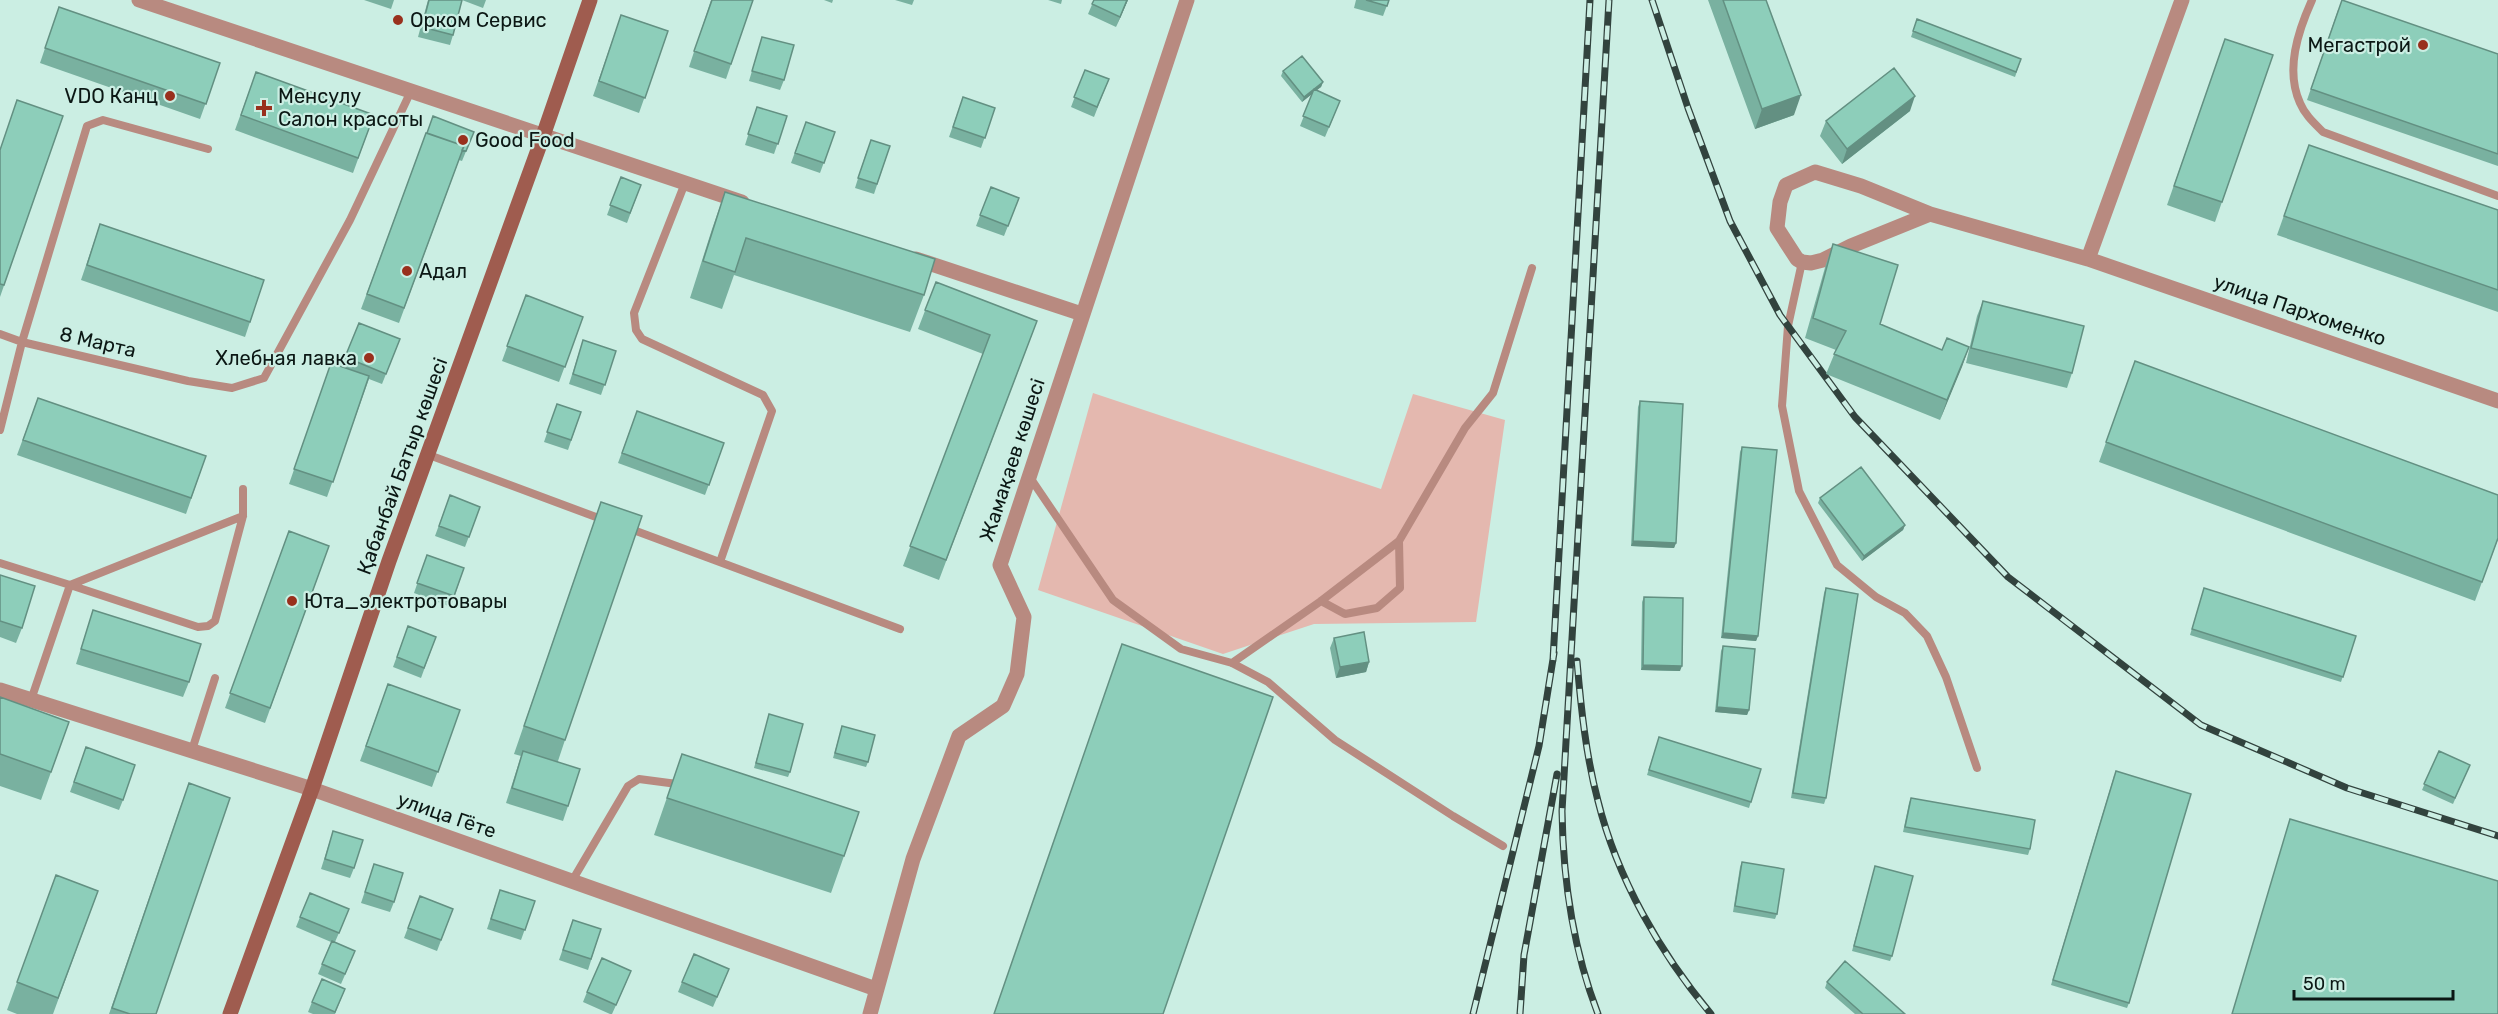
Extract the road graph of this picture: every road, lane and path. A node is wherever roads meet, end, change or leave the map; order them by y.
1 (139, 0) edge
2 (590, 0) edge
3 (1187, 0) edge
4 (2182, 0) edge
5 (2312, 0) edge
6 (411, 92) junction
7 (543, 136) junction
8 (208, 149) dead end
9 (685, 183) junction
10 (2498, 196) edge
11 (753, 205) edge
12 (1930, 214) junction
13 (900, 254) edge
14 (2088, 259) junction
15 (1802, 262) junction
16 (1532, 268) dead end
17 (1082, 314) junction
18 (0, 334) edge
19 (22, 342) junction
20 (2498, 401) edge
21 (0, 430) edge
22 (429, 455) junction
23 (1029, 476) junction
24 (243, 489) dead end
25 (243, 516) junction
26 (1399, 541) junction
27 (720, 562) junction
28 (0, 563) edge
29 (70, 585) junction
30 (1321, 600) junction
31 (900, 629) dead end
32 (1232, 663) junction
33 (215, 678) dead end
34 (0, 690) edge
35 (31, 700) junction
36 (192, 750) junction
37 (1977, 768) dead end
38 (677, 784) edge
39 (312, 789) junction
40 (1503, 846) dead end
41 (572, 881) junction
42 (876, 989) junction
43 (230, 1014) edge
44 (870, 1014) edge

1 - 6 street
2 - 7 main road, Қабанбай Батыр көшесі
3 - 17 street, Жамақаев көшесі
4 - 14 street
5 - 10 lane
6 - 7 street
6 - 19 lane, 8 Марта
7 - 9 street
7 - 22 main road, Қабанбай Батыр көшесі
8 - 19 lane
9 - 11 street
9 - 27 lane
12 - 14 street, улица Пархоменко
12 - 15 street
12 - 15 street, улица Пархоменко
13 - 17 street
14 - 20 street, улица Пархоменко
15 - 37 lane
16 - 26 lane
17 - 23 street, Жамақаев көшесі
18 - 19 lane, 8 Марта
19 - 21 lane
22 - 27 lane
22 - 39 main road, Қабанбай Батыр көшесі
23 - 32 lane
23 - 42 street, Жамақаев көшесі
24 - 25 lane
25 - 29 lane
25 - 29 lane
26 - 30 lane
26 - 30 lane
27 - 31 lane
28 - 29 lane
29 - 35 lane
30 - 32 lane
32 - 40 lane
33 - 36 lane
34 - 35 street, улица Гёте
35 - 36 street, улица Гёте
36 - 39 street, улица Гёте
38 - 41 lane
39 - 41 street, улица Гёте
39 - 43 main road, Қабанбай Батыр көшесі
41 - 42 street, улица Гёте
42 - 44 street, Жамақаев көшесі

